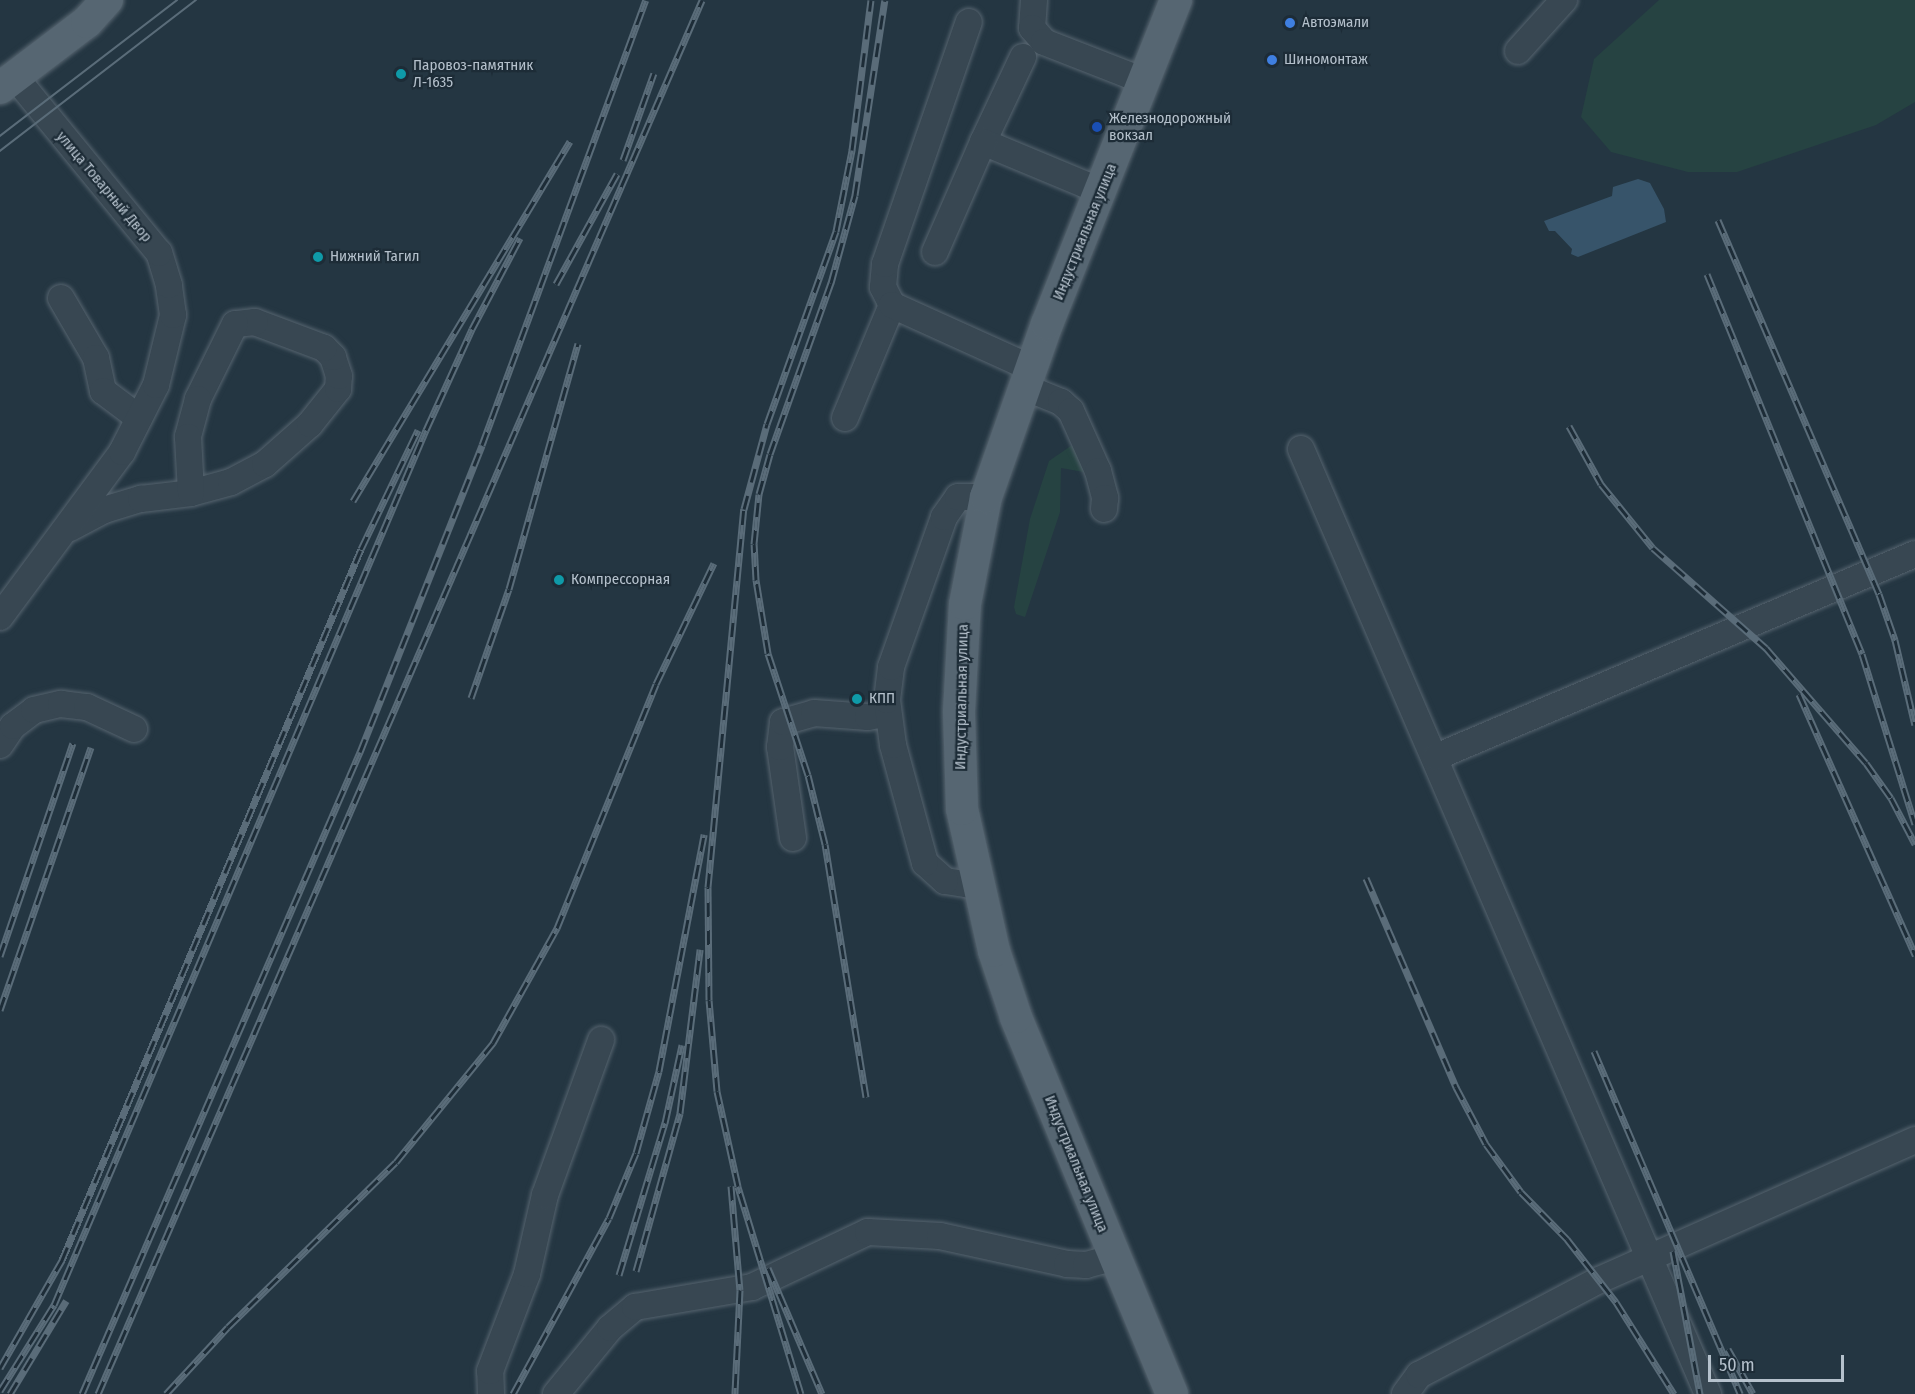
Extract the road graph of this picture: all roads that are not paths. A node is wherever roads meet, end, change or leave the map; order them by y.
1 (107, 0) edge
2 (1034, 0) edge
3 (1176, 0) edge
4 (1564, 0) edge
5 (969, 22) dead end
6 (1518, 51) dead end
7 (1023, 57) dead end
8 (1144, 81) junction
9 (7, 83) edge
10 (983, 142) junction
11 (1101, 191) junction
12 (934, 252) dead end
13 (61, 298) dead end
14 (892, 306) junction
15 (1028, 378) junction
16 (139, 418) junction
17 (845, 418) dead end
18 (1301, 449) dead end
19 (190, 493) junction
20 (986, 496) junction
21 (1104, 509) dead end
22 (62, 533) junction
23 (1915, 555) edge
24 (0, 617) edge
25 (888, 713) junction
26 (134, 729) dead end
27 (0, 745) edge
28 (1436, 757) junction
29 (793, 838) dead end
30 (977, 886) junction
31 (602, 1040) dead end
32 (1915, 1140) edge
33 (1115, 1257) junction
34 (1649, 1258) junction
35 (491, 1394) edge
36 (556, 1394) edge
37 (1172, 1394) edge
38 (1405, 1394) edge
39 (1708, 1394) edge

1 - 9 main road
2 - 8 street
3 - 8 main road, Индустриальная улица
4 - 6 street
5 - 14 street
7 - 10 street
8 - 11 main road, Индустриальная улица
9 - 16 street, улица Товарный Двор
10 - 11 street
10 - 12 street
11 - 15 main road, Индустриальная улица
13 - 16 street
14 - 15 street
14 - 17 street
15 - 20 main road, Индустриальная улица
15 - 21 street
16 - 22 street, улица Товарный Двор
18 - 28 street
19 - 19 street
19 - 22 street
20 - 25 street
20 - 30 main road, Индустриальная улица
22 - 24 street, улица Товарный Двор
23 - 28 street
25 - 29 street
25 - 30 street
26 - 27 street
28 - 34 street
30 - 33 main road, Индустриальная улица
31 - 35 street
32 - 34 street
33 - 36 street
33 - 37 main road, Индустриальная улица
34 - 38 street
34 - 39 street

